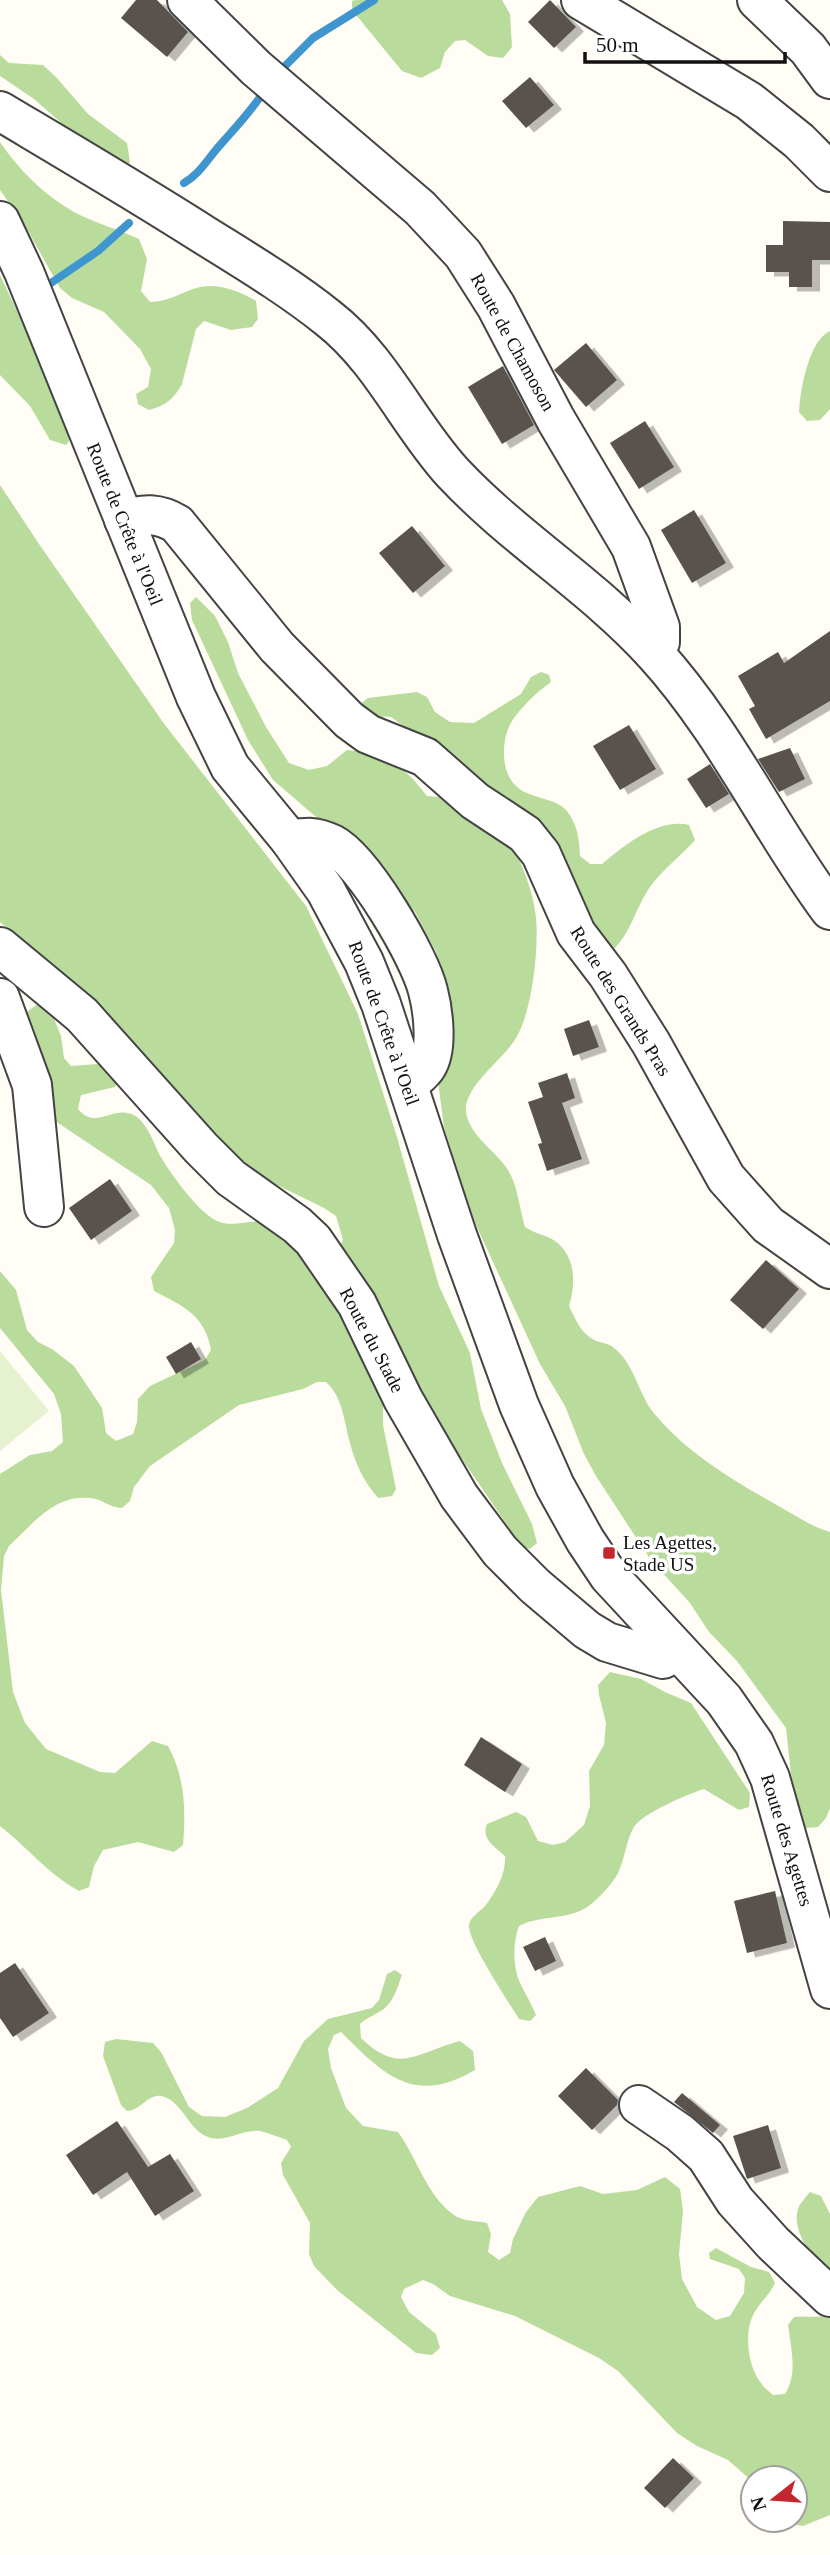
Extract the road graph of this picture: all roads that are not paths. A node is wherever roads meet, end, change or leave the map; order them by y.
1 (187, 0) edge
2 (581, 0) edge
3 (757, 0) edge
4 (830, 79) edge
5 (0, 111) edge
6 (830, 172) edge
7 (0, 221) edge
8 (124, 520) junction
9 (653, 652) junction
10 (830, 910) edge
11 (0, 947) edge
12 (0, 998) edge
13 (44, 1207) dead end
14 (830, 1269) edge
15 (677, 1650) junction
16 (724, 1700) joint
17 (830, 1989) edge
18 (639, 2105) dead end
19 (830, 2297) edge

1 - 9 street, Route de Chamoson
2 - 6 street
3 - 4 street
5 - 9 street
7 - 8 street, Route de Crête à l'Oeil
8 - 14 street, Route des Grands Pras
8 - 15 street, Route de Crête à l'Oeil
9 - 10 street
11 - 15 street, Route du Stade
12 - 13 street
15 - 16 street, Route de Crête à l'Oeil
16 - 17 street, Route des Agettes
18 - 19 street

